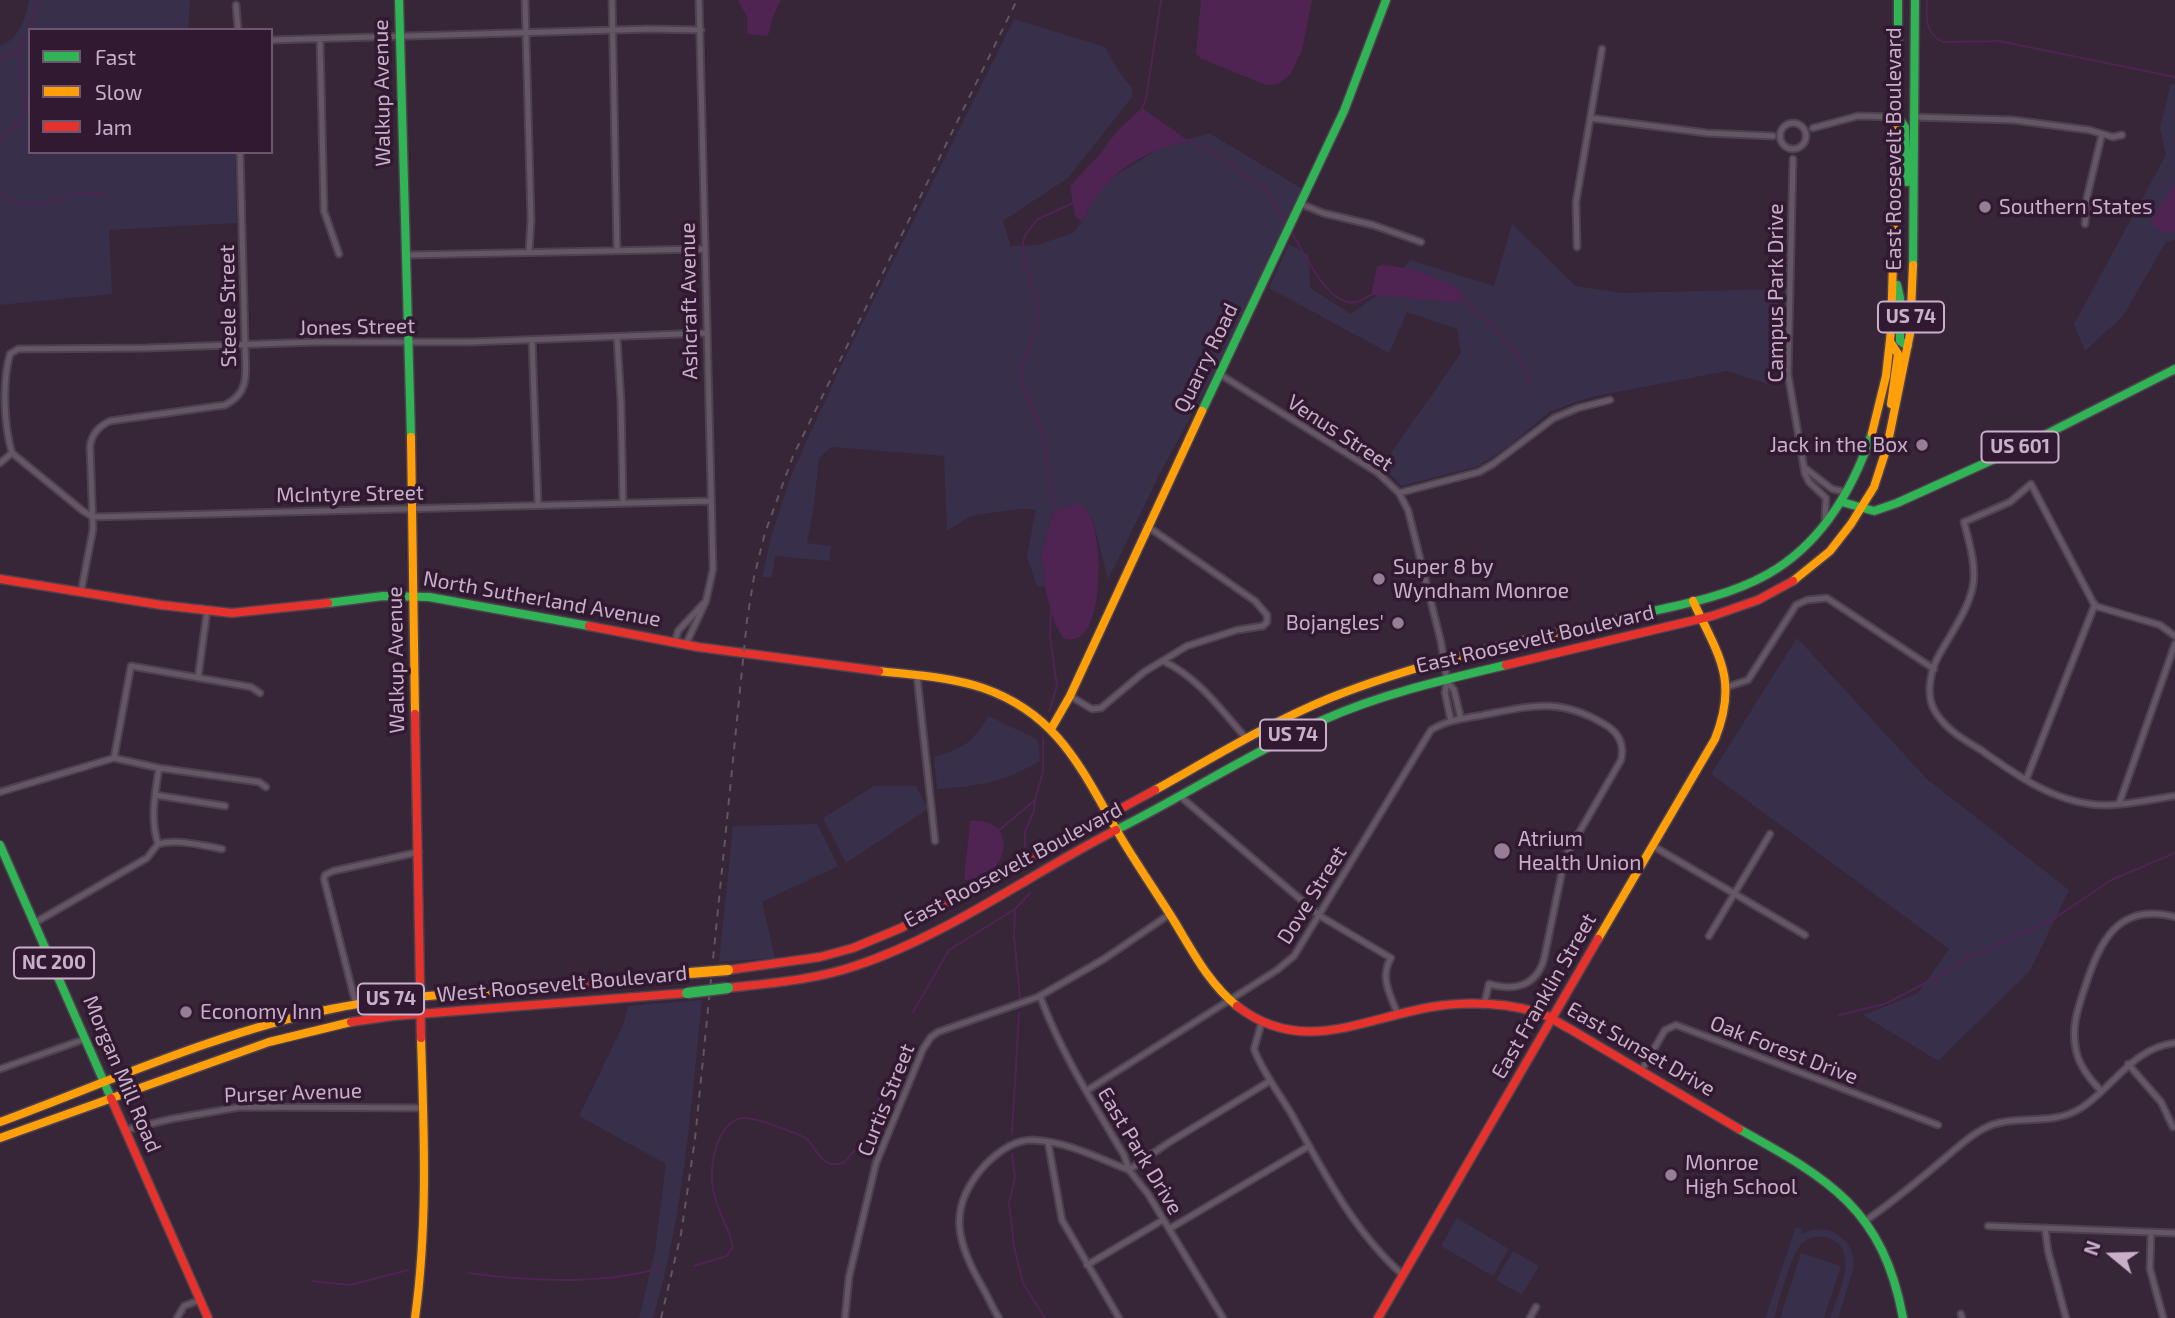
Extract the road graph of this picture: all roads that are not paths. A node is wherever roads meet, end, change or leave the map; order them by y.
1 (399, 0) edge
2 (525, 0) edge
3 (612, 0) edge
4 (699, 0) edge
5 (1386, 0) edge
6 (1898, 0) edge
7 (1914, 0) edge
8 (236, 5) dead end
9 (1898, 26) junction
10 (238, 28) edge
11 (701, 30) junction
12 (613, 31) junction
13 (526, 33) junction
14 (400, 36) junction
15 (273, 40) edge
16 (320, 40) junction
17 (1602, 50) dead end
18 (1898, 117) junction
19 (1913, 117) junction
20 (1590, 118) junction
21 (1803, 127) junction
22 (1813, 128) junction
23 (1782, 129) junction
24 (2102, 134) junction
25 (1773, 135) junction
26 (1806, 135) junction
27 (2122, 135) dead end
28 (1780, 139) junction
29 (1797, 148) junction
30 (1788, 149) junction
31 (240, 154) edge
32 (1793, 159) junction
33 (1301, 204) junction
34 (1912, 221) junction
35 (2085, 224) dead end
36 (1422, 242) dead end
37 (1577, 247) dead end
38 (704, 248) junction
39 (617, 250) junction
40 (528, 252) junction
41 (339, 254) dead end
42 (406, 255) junction
43 (1894, 275) junction
44 (706, 333) junction
45 (617, 337) junction
46 (532, 340) junction
47 (408, 341) junction
48 (1891, 343) junction
49 (245, 344) junction
50 (1908, 346) junction
51 (2175, 369) edge
52 (1221, 375) junction
53 (1610, 400) dead end
54 (1888, 439) junction
55 (12, 453) junction
56 (0, 463) edge
57 (1805, 468) junction
58 (1399, 493) junction
59 (1845, 497) junction
60 (710, 501) junction
61 (623, 503) junction
62 (538, 505) junction
63 (412, 508) junction
64 (1861, 509) junction
65 (93, 516) junction
66 (1147, 526) junction
67 (1821, 529) junction
68 (0, 579) edge
69 (81, 592) junction
70 (415, 597) junction
71 (706, 601) junction
72 (1693, 601) junction
73 (2095, 604) junction
74 (207, 611) junction
75 (1701, 619) junction
76 (2175, 636) edge
77 (675, 642) junction
78 (686, 644) junction
79 (2175, 644) edge
80 (1163, 661) junction
81 (1445, 661) junction
82 (1934, 668) junction
83 (917, 676) junction
84 (198, 678) junction
85 (1447, 681) junction
86 (1727, 687) junction
87 (260, 693) dead end
88 (1070, 696) junction
89 (1461, 719) junction
90 (1451, 721) junction
91 (1051, 729) junction
92 (1246, 738) junction
93 (114, 758) junction
94 (159, 768) junction
95 (2026, 780) junction
96 (267, 787) dead end
97 (0, 792) edge
98 (155, 795) junction
99 (2175, 796) edge
100 (1181, 797) junction
101 (2119, 804) junction
102 (225, 806) dead end
103 (1109, 815) junction
104 (1117, 831) junction
105 (1770, 834) dead end
106 (935, 841) dead end
107 (158, 844) junction
108 (0, 845) edge
109 (1653, 846) junction
110 (222, 849) dead end
111 (419, 852) junction
112 (1734, 895) junction
113 (1170, 914) junction
114 (1320, 916) junction
115 (2175, 917) edge
116 (36, 922) junction
117 (1805, 935) dead end
118 (1709, 936) dead end
119 (728, 970) joint
120 (728, 988) joint
121 (420, 996) junction
122 (1040, 996) junction
123 (1230, 1000) junction
124 (356, 1005) junction
125 (1484, 1005) junction
126 (420, 1014) junction
127 (1398, 1015) junction
128 (1552, 1019) junction
129 (1262, 1021) junction
130 (85, 1039) junction
131 (2175, 1042) edge
132 (2128, 1064) junction
133 (0, 1069) edge
134 (1641, 1071) junction
135 (1270, 1081) junction
136 (104, 1083) junction
137 (1086, 1091) junction
138 (2101, 1091) junction
139 (111, 1098) junction
140 (423, 1108) junction
141 (0, 1122) edge
142 (1938, 1125) dead end
143 (2173, 1127) dead end
144 (125, 1130) junction
145 (0, 1138) edge
146 (1048, 1142) junction
147 (1309, 1146) junction
148 (1129, 1170) junction
149 (1163, 1220) junction
150 (1865, 1221) junction
151 (1988, 1226) dead end
152 (2045, 1227) junction
153 (1169, 1229) junction
154 (2151, 1232) junction
155 (2175, 1233) edge
156 (1087, 1265) junction
157 (1403, 1275) junction
158 (200, 1300) junction
159 (1536, 1307) dead end
160 (998, 1316) edge
161 (418, 1317) edge
162 (1220, 1317) edge
163 (2163, 1317) edge
164 (177, 1318) edge
165 (208, 1318) edge
166 (845, 1318) edge
167 (987, 1318) edge
168 (1119, 1318) edge
169 (1378, 1318) edge
170 (1530, 1318) edge
171 (1903, 1318) edge
172 (2066, 1318) edge

1 - 14 main road, Walkup Avenue
2 - 13 street
3 - 12 street
4 - 11 street, Ashcraft Avenue
5 - 33 main road, Quarry Road
6 - 9 main road, East Roosevelt Boulevard / US 74
7 - 19 main road, East Roosevelt Boulevard / US 74
8 - 10 street
9 - 18 main road, East Roosevelt Boulevard / US 74
9 - 19 main road
11 - 12 street
11 - 38 street, Ashcraft Avenue
12 - 13 street
12 - 39 street
13 - 14 street
13 - 40 street
14 - 16 street
14 - 42 main road, Walkup Avenue
15 - 16 street
16 - 41 street
17 - 20 street
18 - 22 street
18 - 34 main road
18 - 43 main road, East Roosevelt Boulevard / US 74
19 - 24 street
19 - 34 main road, East Roosevelt Boulevard / US 74
20 - 25 street
20 - 37 street
21 - 22 street
21 - 23 street
21 - 26 street
22 - 26 street
23 - 25 street
23 - 28 street
24 - 27 street
24 - 35 street
25 - 28 street
26 - 29 street
28 - 30 street
29 - 30 street
29 - 32 street, Campus Park Drive
30 - 32 street, Campus Park Drive
31 - 49 street, Steele Street
32 - 57 street, Campus Park Drive
33 - 36 street
33 - 52 main road, Quarry Road
34 - 50 main road, East Roosevelt Boulevard / US 74
38 - 39 street
38 - 44 street, Ashcraft Avenue
39 - 40 street
40 - 42 street
42 - 47 main road, Walkup Avenue
43 - 48 main road, East Roosevelt Boulevard / US 74
43 - 50 main road
44 - 45 street, Jones Street
44 - 60 street, Ashcraft Avenue
45 - 46 street, Jones Street
45 - 61 street
46 - 47 street, Jones Street
46 - 62 street
47 - 49 street, Jones Street
47 - 63 main road, Walkup Avenue
48 - 54 main road
48 - 59 main road, East Roosevelt Boulevard / US 74
49 - 55 street, Jones Street
49 - 65 street, Steele Street
50 - 54 main road, East Roosevelt Boulevard / US 74
51 - 64 main road, US 601
52 - 58 street, Venus Street
52 - 66 main road, Quarry Road
53 - 58 street
54 - 64 main road, East Roosevelt Boulevard / US 74
55 - 56 street
55 - 65 street
57 - 59 street
57 - 67 street, Campus Park Drive
58 - 81 street, Venus Street
59 - 64 main road, US 601
59 - 67 main road, East Roosevelt Boulevard / US 74
60 - 61 street, McIntyre Street
60 - 71 street, Ashcraft Avenue
61 - 62 street, McIntyre Street
62 - 63 street, McIntyre Street
63 - 65 street, McIntyre Street
63 - 70 main road, Walkup Avenue
64 - 75 main road, East Roosevelt Boulevard / US 74
65 - 69 street, Steele Street
66 - 80 street
66 - 88 main road, Quarry Road
67 - 72 main road, East Roosevelt Boulevard / US 74
68 - 69 main road, North Sutherland Avenue
69 - 74 main road, North Sutherland Avenue
70 - 74 main road, North Sutherland Avenue
70 - 77 main road, North Sutherland Avenue
70 - 111 main road, Walkup Avenue
71 - 77 street
71 - 78 street, Ashcraft Avenue
72 - 75 main road
72 - 81 main road, East Roosevelt Boulevard / US 74
73 - 76 street
73 - 82 street
73 - 95 street
74 - 84 street
75 - 85 main road, East Roosevelt Boulevard / US 74
75 - 86 main road
77 - 78 main road, North Sutherland Avenue
78 - 83 main road, North Sutherland Avenue
79 - 101 street
80 - 88 street
80 - 92 street
81 - 85 street
81 - 92 main road, East Roosevelt Boulevard / US 74
82 - 86 street
82 - 95 street
83 - 91 main road, North Sutherland Avenue
83 - 106 street
84 - 87 street
84 - 93 street
85 - 89 street
85 - 90 street
85 - 100 main road, East Roosevelt Boulevard / US 74
86 - 109 main road, East Franklin Street
88 - 91 main road, Quarry Road
89 - 90 street, Dove Street
89 - 125 street, Dove Street
90 - 114 street, Dove Street
91 - 103 main road, East Sunset Drive
92 - 103 main road, East Roosevelt Boulevard / US 74
93 - 94 street
93 - 97 street
94 - 96 street
94 - 98 street
95 - 101 street
98 - 102 street
98 - 107 street
99 - 101 street
100 - 104 main road, East Roosevelt Boulevard / US 74
100 - 114 street
103 - 104 main road, East Sunset Drive
103 - 119 main road, East Roosevelt Boulevard / US 74
104 - 113 main road, East Sunset Drive
104 - 120 main road, East Roosevelt Boulevard / US 74
105 - 112 street
107 - 110 street
107 - 116 street
108 - 116 main road, Morgan Mill Road / NC 200
109 - 112 street
109 - 128 main road, East Franklin Street
111 - 121 main road, Walkup Avenue
111 - 124 street
112 - 117 street
112 - 118 street
113 - 122 street, Curtis Street
113 - 123 main road, East Sunset Drive
114 - 123 street, Dove Street
114 - 127 street
115 - 138 street
116 - 130 main road, Morgan Mill Road / NC 200
119 - 121 main road, West Roosevelt Boulevard / US 74, bridge
120 - 126 main road, West Roosevelt Boulevard / US 74, bridge
121 - 124 main road, West Roosevelt Boulevard / US 74
121 - 126 main road, Walkup Avenue
122 - 137 street, East Park Drive
122 - 166 street, Curtis Street
123 - 129 main road, East Sunset Drive
123 - 137 street, Dove Street
124 - 136 main road, West Roosevelt Boulevard / US 74
125 - 127 main road, East Sunset Drive
125 - 128 main road, East Sunset Drive
126 - 139 main road, West Roosevelt Boulevard / US 74
126 - 140 main road, Walkup Avenue
127 - 129 main road, East Sunset Drive
128 - 134 main road, East Sunset Drive
128 - 157 main road, East Franklin Street
129 - 135 street
130 - 133 street
130 - 136 main road, Morgan Mill Road / NC 200
131 - 132 street
132 - 138 street
132 - 143 street
134 - 142 street, Oak Forest Drive
134 - 150 main road, East Sunset Drive
135 - 147 street
135 - 148 street
136 - 139 main road, Morgan Mill Road / NC 200
136 - 141 main road, West Roosevelt Boulevard / US 74
137 - 148 street, East Park Drive
138 - 150 street
139 - 144 main road, Morgan Mill Road
139 - 145 main road, West Roosevelt Boulevard / US 74
140 - 144 street, Purser Avenue
140 - 161 main road, Walkup Avenue
144 - 158 main road, Morgan Mill Road
146 - 148 street
146 - 156 street
146 - 160 street
147 - 153 street
147 - 157 street
148 - 149 street, East Park Drive
149 - 153 street, East Park Drive
149 - 156 street
150 - 171 main road, East Sunset Drive
151 - 152 street
152 - 154 street
152 - 172 street
153 - 162 street, East Park Drive
154 - 155 street
154 - 163 street
156 - 168 street
157 - 169 main road, East Franklin Street
158 - 164 street
158 - 165 main road, Morgan Mill Road
159 - 170 street
160 - 167 street

